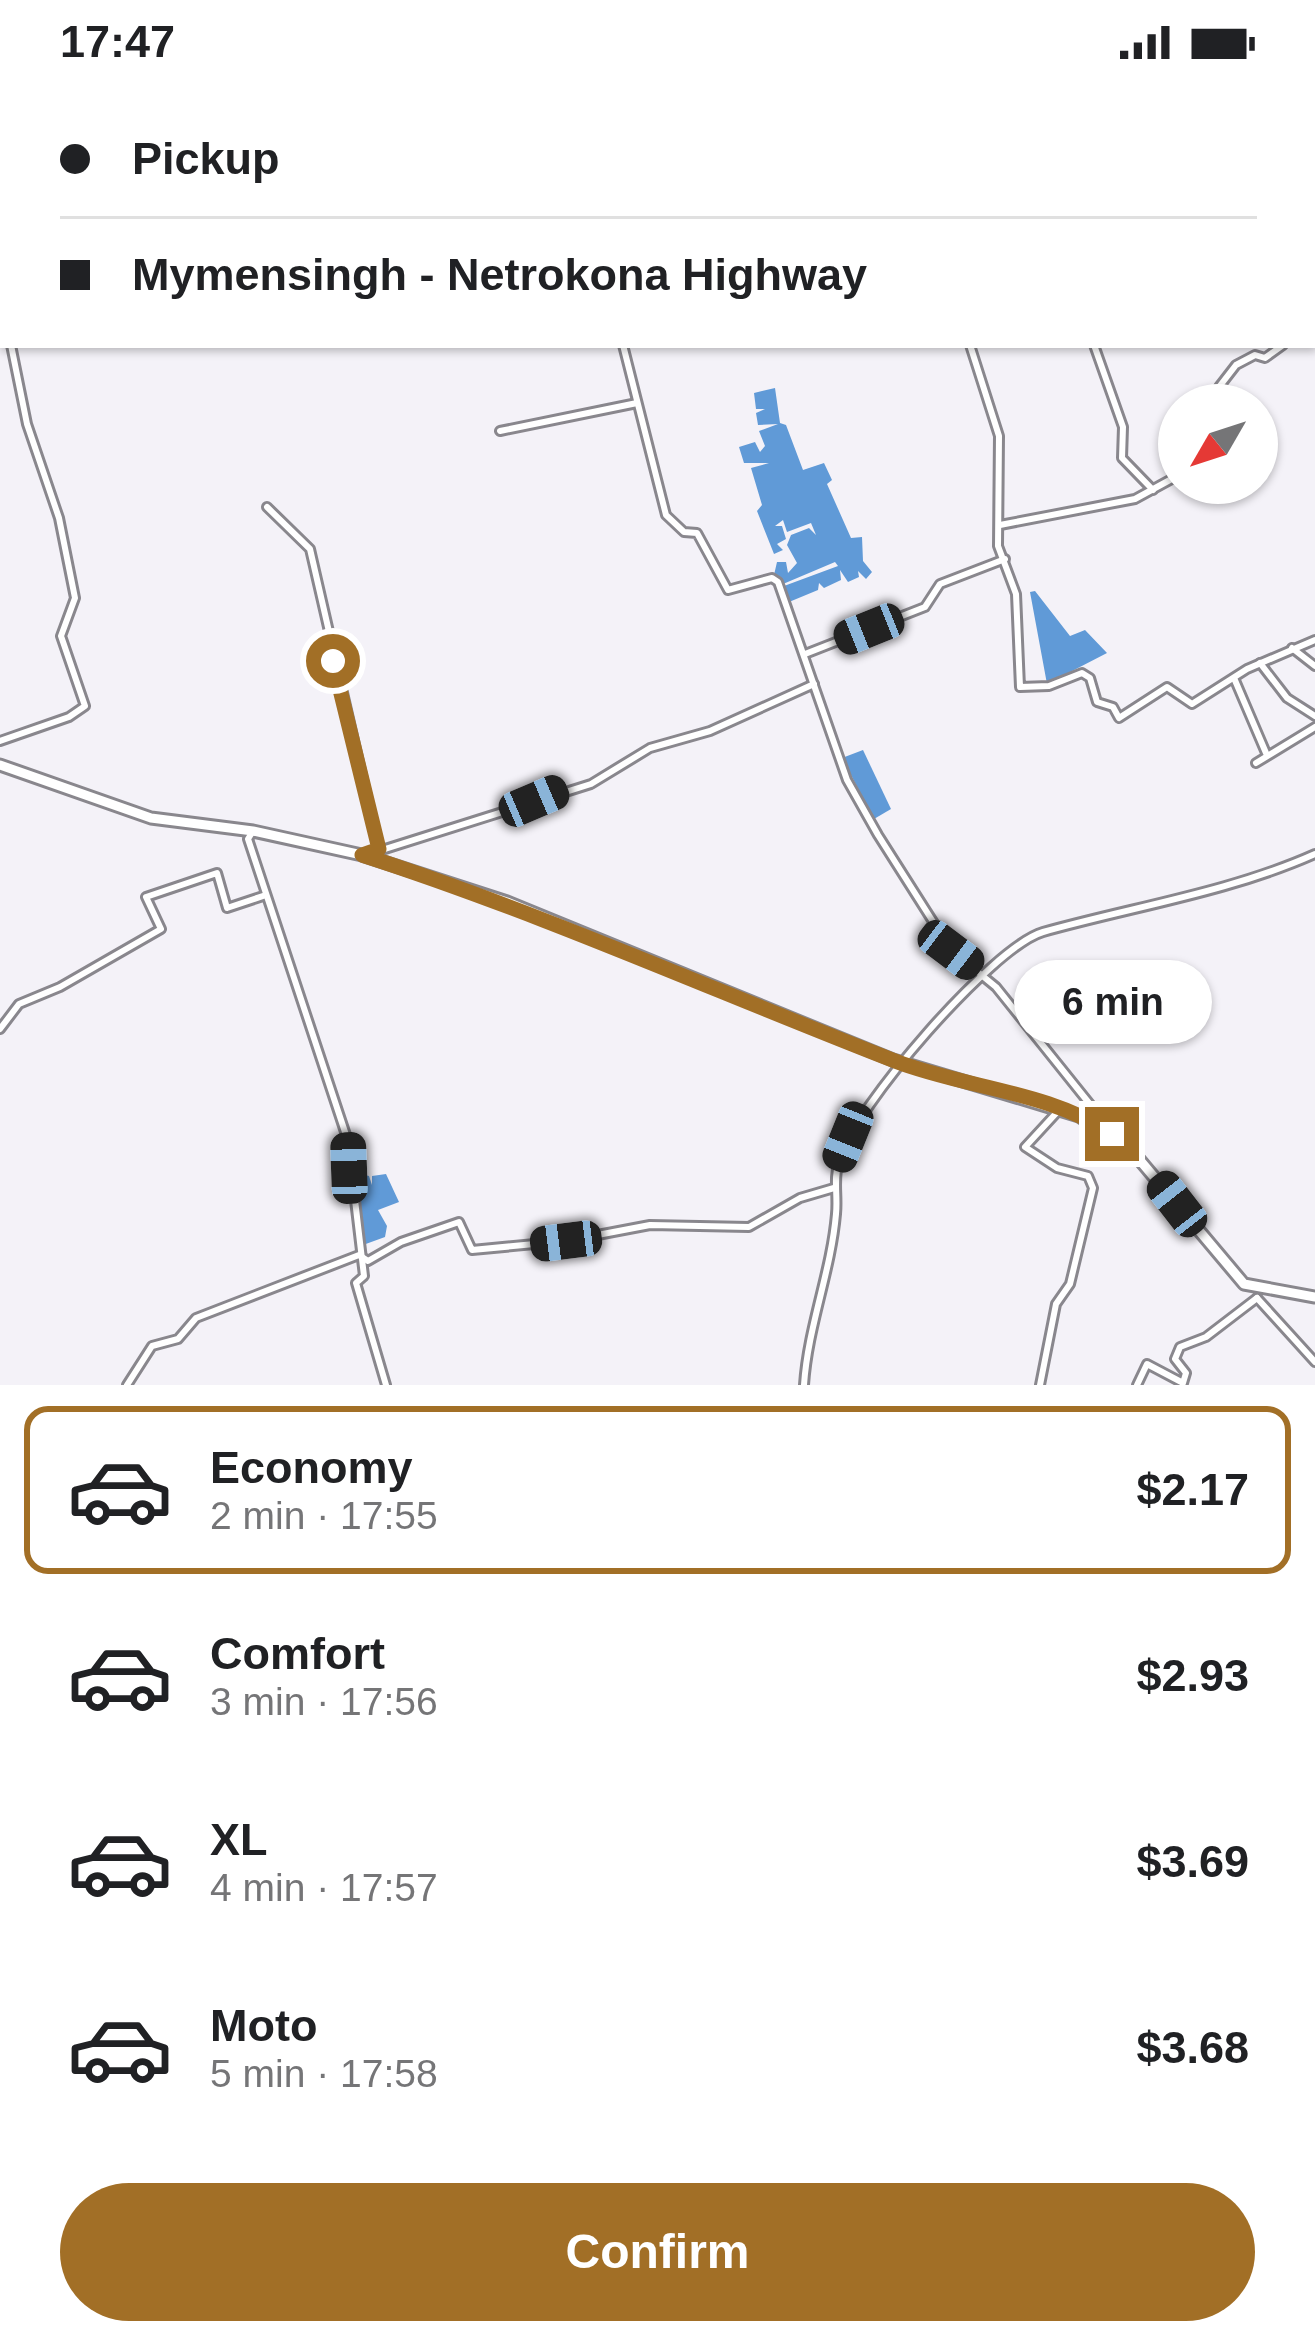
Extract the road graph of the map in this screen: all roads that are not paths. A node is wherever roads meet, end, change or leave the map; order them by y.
1 (12, 348) edge
2 (623, 348) edge
3 (971, 348) edge
4 (1095, 348) edge
5 (1279, 348) edge
6 (1221, 384) edge
7 (637, 403) junction
8 (500, 431) dead end
9 (1158, 487) edge
10 (1153, 490) junction
11 (267, 507) dead end
12 (1000, 525) junction
13 (1005, 559) junction
14 (1315, 640) edge
15 (1292, 648) junction
16 (803, 655) junction
17 (1260, 663) junction
18 (1315, 666) edge
19 (1234, 678) junction
20 (814, 684) junction
21 (1315, 721) edge
22 (0, 741) edge
23 (1266, 754) junction
24 (1256, 763) dead end
25 (0, 766) edge
26 (253, 831) junction
27 (379, 849) junction
28 (1315, 854) edge
29 (362, 855) junction
30 (266, 895) junction
31 (985, 976) junction
32 (0, 1029) edge
33 (903, 1063) junction
34 (1060, 1109) junction
35 (1100, 1126) junction
36 (834, 1188) junction
37 (359, 1255) junction
38 (1255, 1294) junction
39 (1315, 1298) edge
40 (1315, 1362) edge
41 (127, 1385) edge
42 (386, 1385) edge
43 (804, 1385) edge
44 (1040, 1385) edge
45 (1137, 1385) edge

1 - 22 street
2 - 7 street
3 - 12 street
4 - 10 street
5 - 6 street
7 - 8 street
7 - 16 street
9 - 10 street
10 - 12 street
11 - 27 street
12 - 13 street
13 - 16 street
13 - 19 street
14 - 15 street
15 - 17 street
15 - 18 street
16 - 20 street
17 - 19 street
17 - 21 street
19 - 23 street
20 - 27 street
20 - 31 street
21 - 23 street
23 - 24 street
25 - 26 main road
26 - 29 main road
26 - 30 street
27 - 29 street
28 - 31 street
29 - 33 main road
30 - 32 street
30 - 37 street
31 - 33 street
31 - 35 street
33 - 34 main road
33 - 36 street
34 - 35 main road
34 - 44 street
35 - 38 main road
36 - 37 street
36 - 43 street
37 - 41 street
37 - 42 street
38 - 39 main road
38 - 40 street
38 - 45 street

